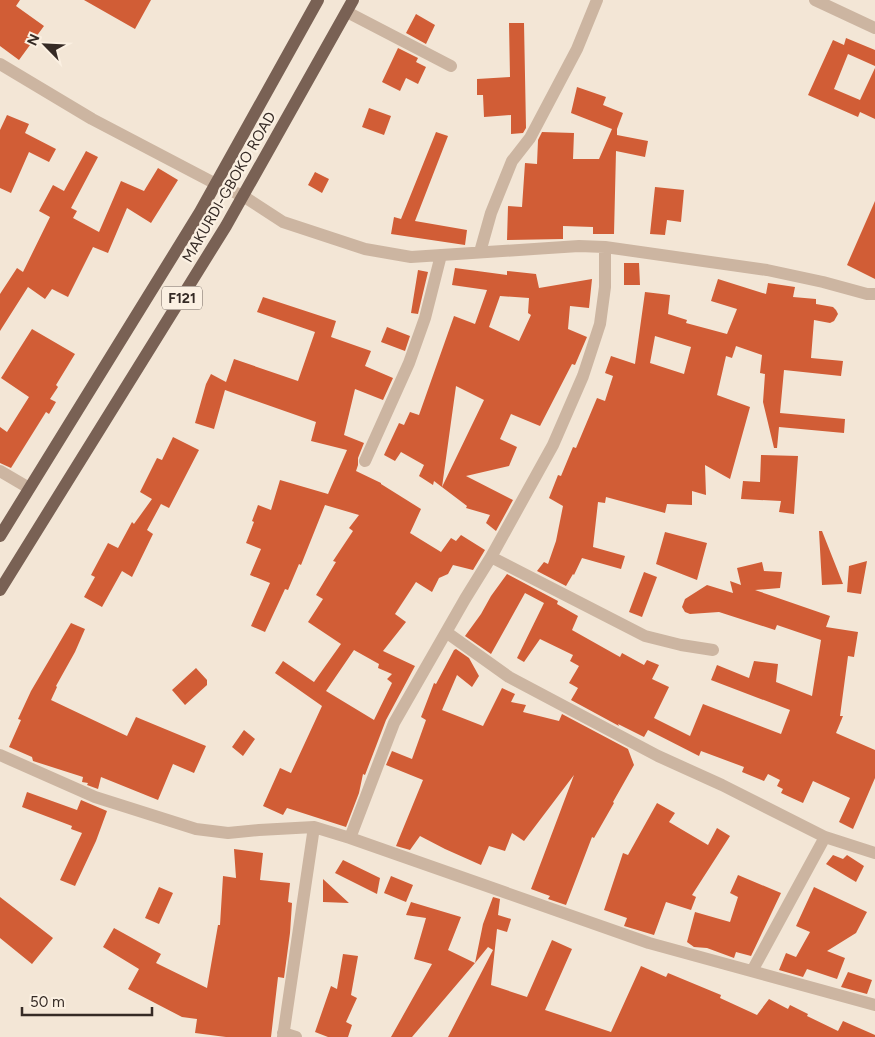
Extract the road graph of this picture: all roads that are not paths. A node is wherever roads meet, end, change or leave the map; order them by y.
1 (318, 0) edge
2 (353, 0) edge
3 (597, 0) edge
4 (815, 0) edge
5 (347, 12) junction
6 (875, 28) edge
7 (0, 64) edge
8 (451, 66) dead end
9 (216, 184) junction
10 (243, 196) junction
11 (605, 247) junction
12 (480, 252) junction
13 (441, 255) junction
14 (875, 294) edge
15 (365, 462) dead end
16 (0, 471) edge
17 (29, 488) junction
18 (0, 536) edge
19 (491, 557) junction
20 (0, 590) edge
21 (446, 632) junction
22 (713, 650) dead end
23 (0, 755) edge
24 (314, 827) junction
25 (825, 837) junction
26 (350, 838) junction
27 (875, 853) edge
28 (752, 972) junction
29 (875, 1005) edge
30 (283, 1035) edge
31 (296, 1037) edge

1 - 9 main road, F121
2 - 5 main road, MAKURDI-GBOKO ROAD / F121
3 - 12 street
4 - 6 street
5 - 8 street
5 - 10 main road, MAKURDI-GBOKO ROAD / F121
7 - 9 street
9 - 10 street
9 - 17 main road, F121
10 - 13 street
10 - 20 main road, MAKURDI-GBOKO ROAD / F121
11 - 12 street
11 - 14 street
11 - 19 street
12 - 13 street
13 - 15 street
16 - 17 street
17 - 18 main road, F121
19 - 21 street
19 - 22 street
21 - 25 street
21 - 26 street
23 - 24 street
24 - 26 street
24 - 30 street
25 - 27 street
25 - 28 street
26 - 28 street
28 - 29 street
30 - 31 street

